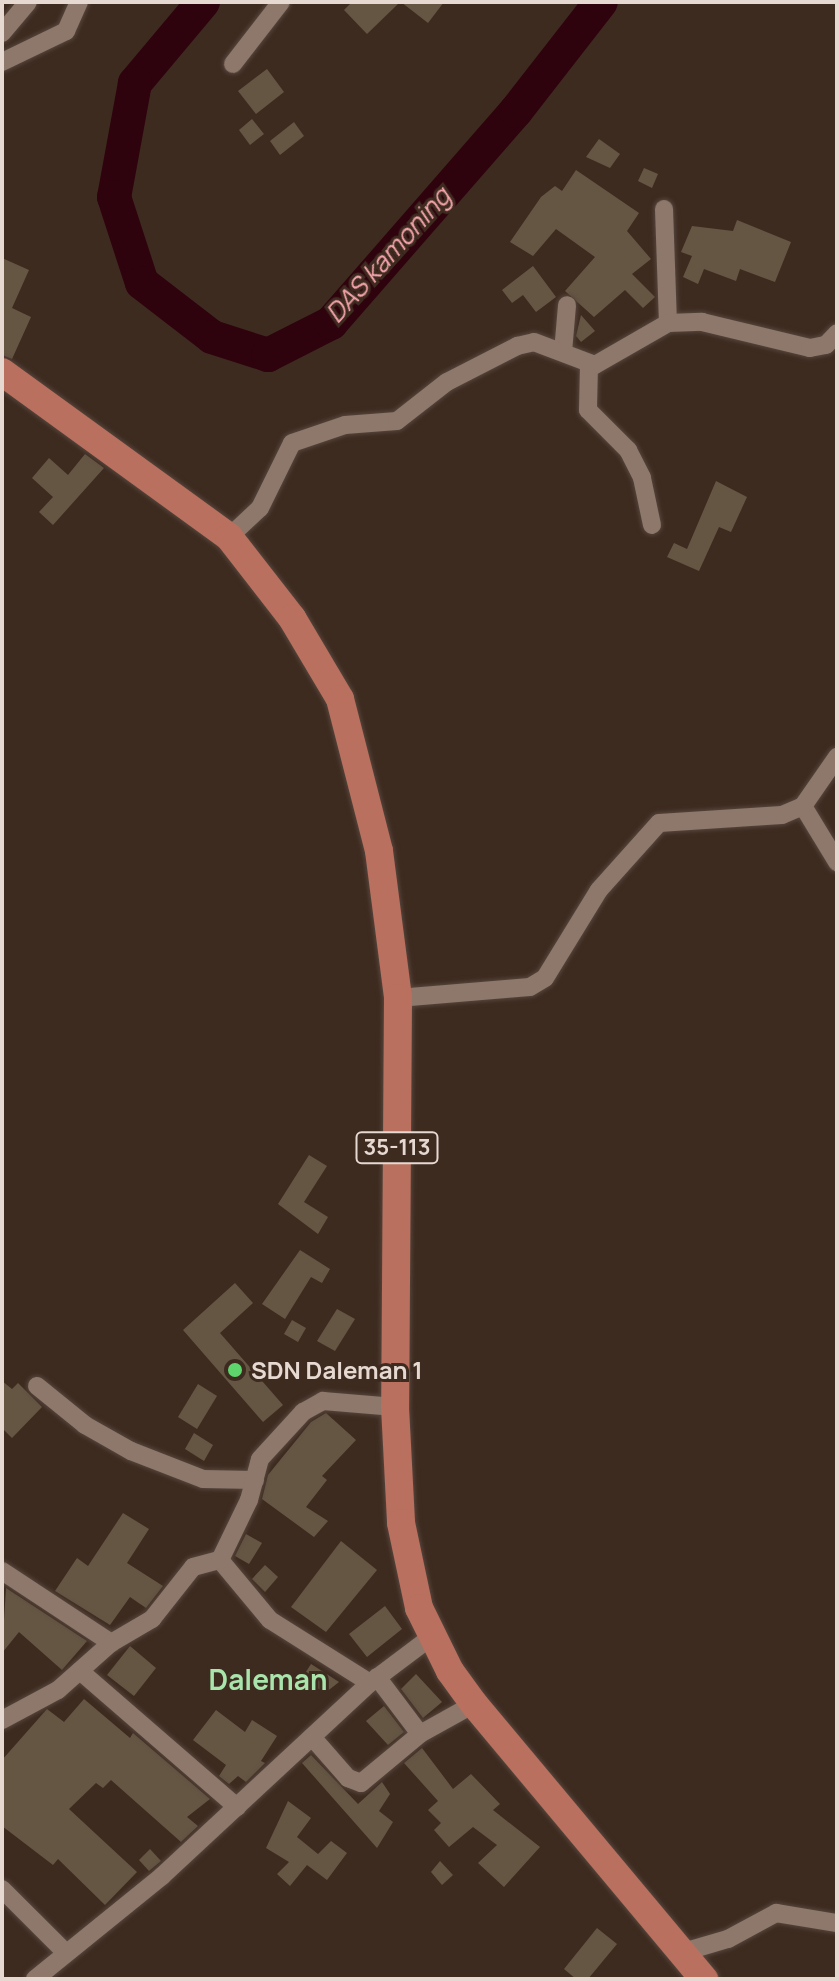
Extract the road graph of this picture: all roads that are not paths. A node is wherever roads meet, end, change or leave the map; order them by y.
1 (28, 2) edge
2 (79, 2) edge
3 (281, 2) edge
4 (2, 33) edge
5 (2, 62) edge
6 (233, 64) dead end
7 (664, 209) dead end
8 (567, 305) dead end
9 (668, 323) junction
10 (837, 333) edge
11 (563, 352) junction
12 (589, 365) junction
13 (2, 372) edge
14 (652, 525) dead end
15 (229, 537) junction
16 (837, 757) edge
17 (803, 806) junction
18 (837, 862) edge
19 (398, 998) junction
20 (37, 1386) dead end
21 (395, 1407) junction
22 (255, 1480) junction
23 (220, 1560) junction
24 (2, 1571) edge
25 (431, 1637) junction
26 (111, 1643) junction
27 (80, 1671) junction
28 (374, 1680) junction
29 (474, 1704) junction
30 (2, 1720) edge
31 (420, 1734) junction
32 (312, 1737) junction
33 (237, 1807) junction
34 (2, 1889) edge
35 (837, 1923) edge
36 (64, 1951) junction
37 (680, 1953) junction
38 (35, 1979) edge
39 (704, 1979) edge

1 - 4 street
2 - 5 street
3 - 6 street
7 - 9 street
8 - 11 street
9 - 10 street
9 - 12 street
11 - 12 street
11 - 15 street
12 - 14 street
13 - 15 main road, 35-113
15 - 19 main road, 35-113
16 - 17 street
17 - 18 street
17 - 19 street
19 - 21 main road, 35-113
20 - 22 street
21 - 22 street
21 - 25 main road, 35-113
22 - 23 street
23 - 26 street
23 - 28 street
24 - 26 street
25 - 28 street
25 - 29 main road, 35-113
26 - 27 street
27 - 30 street
27 - 33 street
28 - 31 street
28 - 32 street
29 - 31 street
29 - 37 main road, 35-113
31 - 32 street
32 - 33 street
33 - 36 street
34 - 36 street
35 - 37 street
36 - 38 street
37 - 39 main road, 35-113

